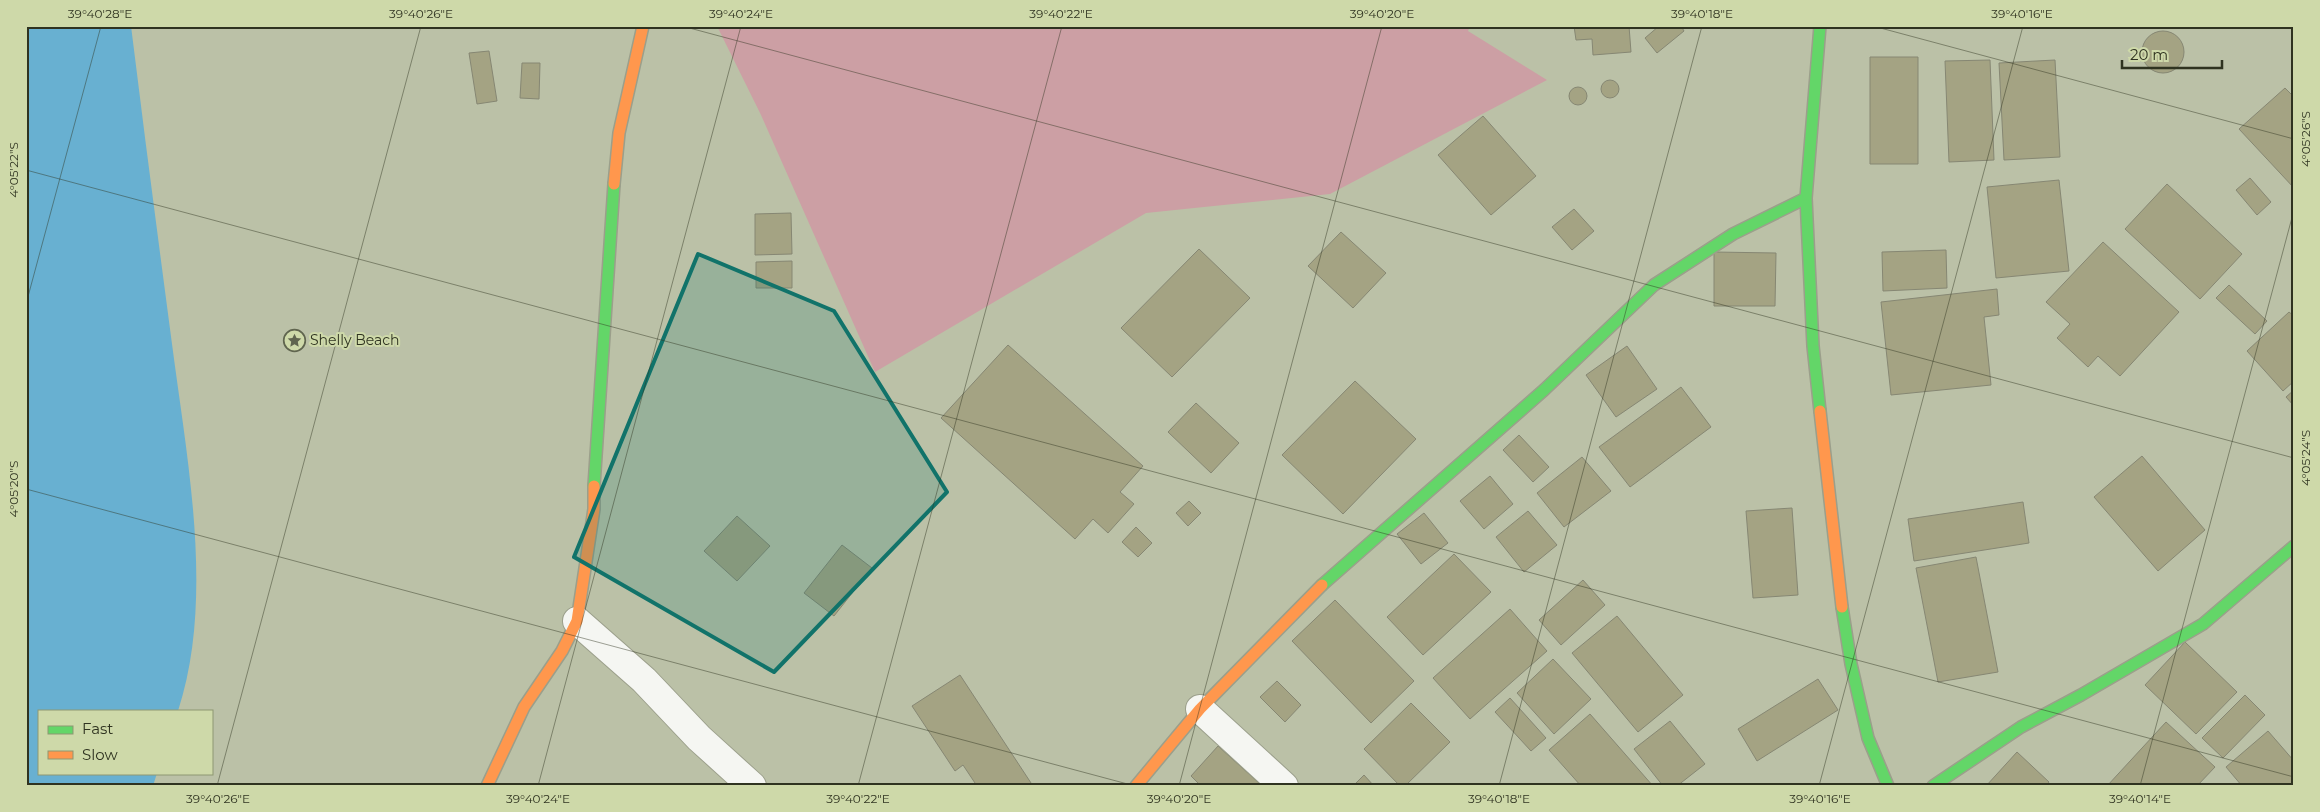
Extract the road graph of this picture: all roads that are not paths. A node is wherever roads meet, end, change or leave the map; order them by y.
1 (643, 26) edge
2 (1820, 26) edge
3 (1806, 198) junction
4 (2294, 546) edge
5 (578, 621) junction
6 (1200, 710) junction
7 (487, 786) edge
8 (752, 786) edge
9 (1136, 786) edge
10 (1284, 786) edge
11 (1888, 786) edge
12 (1933, 786) edge

1 - 5 street
2 - 3 street
3 - 6 street
3 - 11 street
4 - 12 street
5 - 7 street
5 - 8 street
6 - 9 street
6 - 10 street

